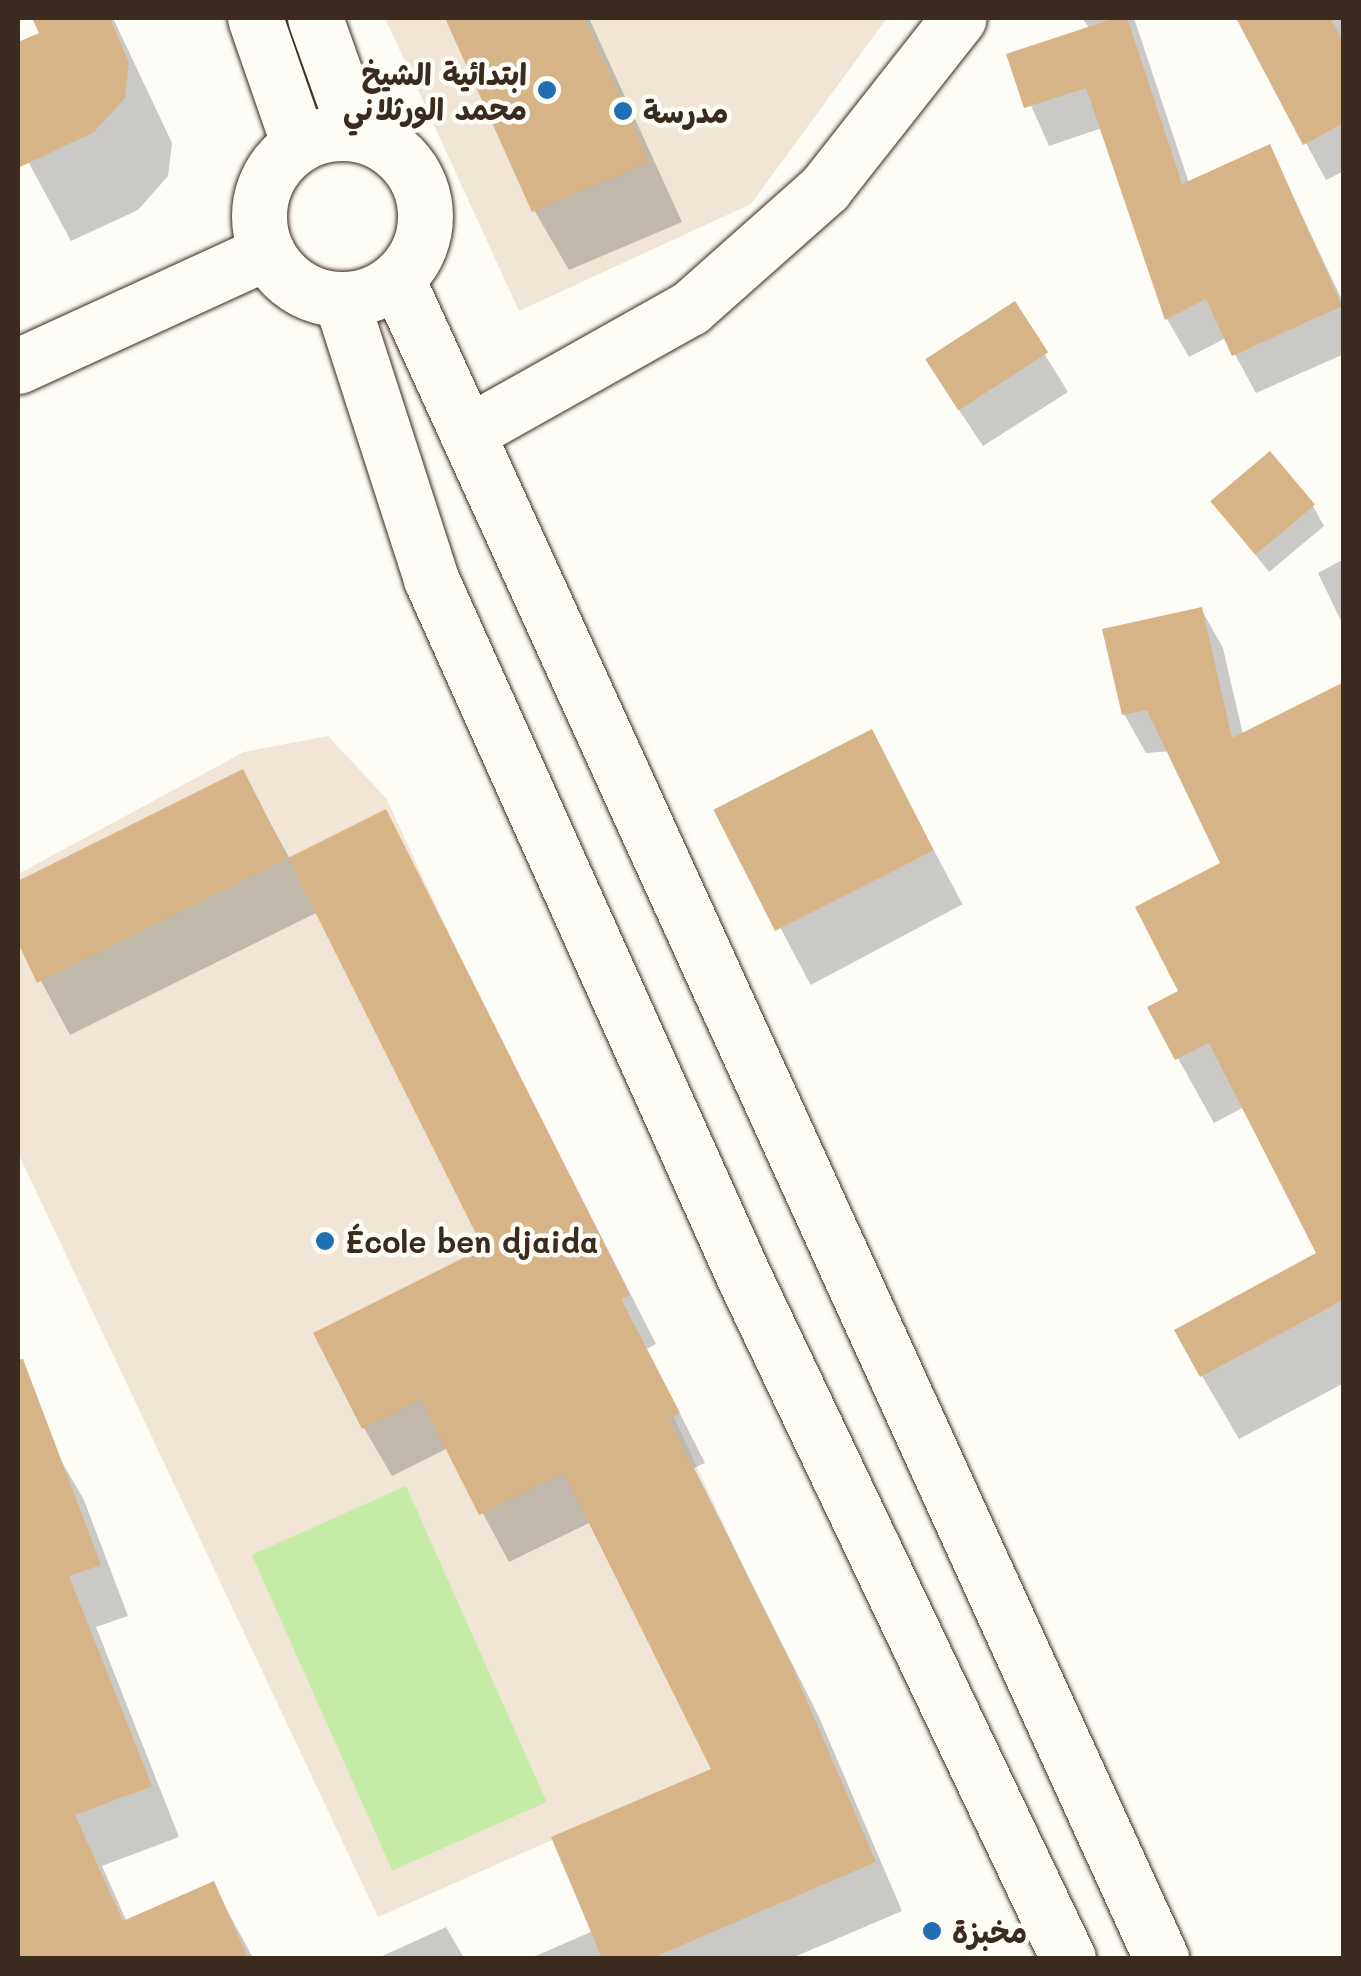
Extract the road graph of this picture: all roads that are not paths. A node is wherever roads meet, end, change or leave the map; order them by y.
1 (255, 18) edge
2 (314, 18) edge
3 (960, 18) edge
4 (356, 134) junction
5 (299, 145) junction
6 (267, 252) junction
7 (397, 279) junction
8 (342, 303) junction
9 (18, 366) edge
10 (467, 434) junction
11 (1068, 1958) edge
12 (1160, 1958) edge

1 - 5 main road
2 - 4 main road
3 - 10 main road
4 - 5 main road
4 - 7 main road
5 - 6 main road
6 - 8 main road
6 - 9 main road
7 - 8 main road
7 - 10 main road
8 - 11 main road
10 - 12 main road

